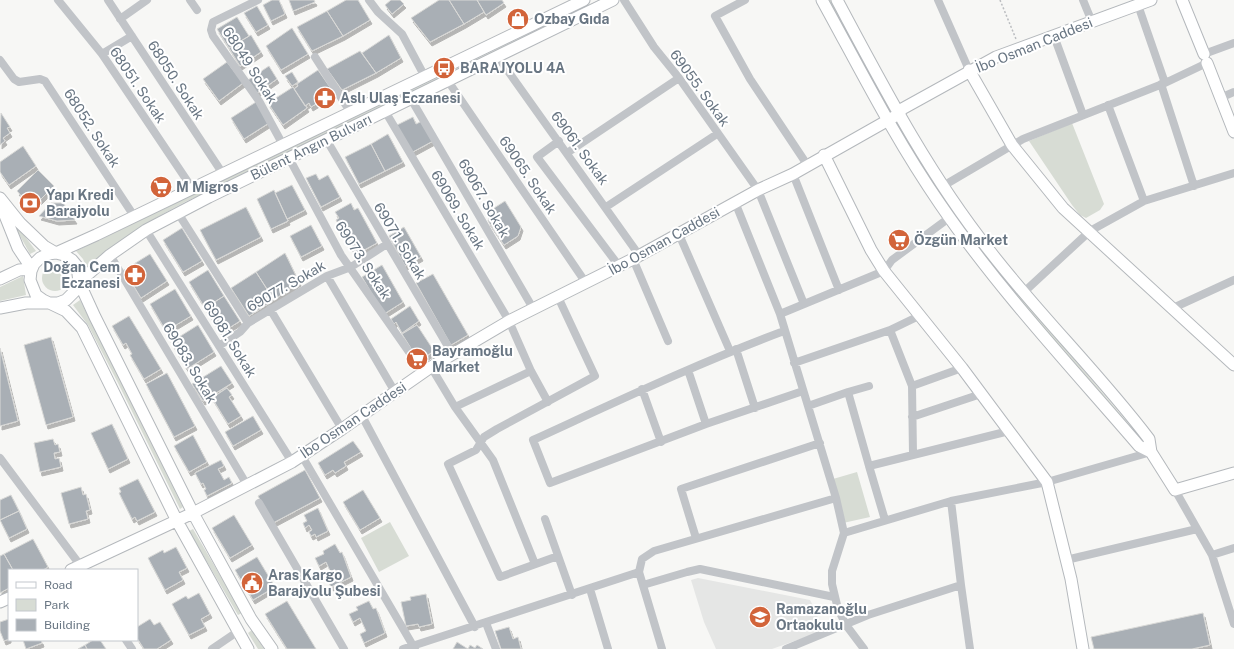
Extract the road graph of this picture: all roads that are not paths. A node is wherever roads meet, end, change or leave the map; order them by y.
1 (58, 0) edge
2 (108, 0) edge
3 (147, 0) edge
4 (190, 0) edge
5 (258, 0) edge
6 (369, 0) edge
7 (613, 0) edge
8 (624, 0) edge
9 (745, 0) edge
10 (822, 0) edge
11 (837, 0) edge
12 (938, 0) edge
13 (1083, 0) edge
14 (1151, 0) edge
15 (1182, 0) edge
16 (576, 2) edge
17 (1138, 5) junction
18 (197, 10) dead end
19 (120, 19) junction
20 (1092, 22) junction
21 (132, 36) junction
22 (1054, 36) junction
23 (1234, 43) edge
24 (102, 54) junction
25 (315, 57) dead end
26 (498, 57) junction
27 (1205, 58) junction
28 (0, 60) edge
29 (969, 70) junction
30 (425, 77) junction
31 (679, 78) junction
32 (448, 81) junction
33 (1163, 83) junction
34 (1234, 92) edge
35 (1220, 98) junction
36 (411, 99) junction
37 (1108, 105) junction
38 (385, 111) junction
39 (351, 113) junction
40 (899, 114) junction
41 (1083, 115) junction
42 (887, 121) junction
43 (1234, 132) edge
44 (717, 134) junction
45 (326, 139) junction
46 (558, 141) junction
47 (282, 145) junction
48 (1012, 145) junction
49 (567, 152) junction
50 (824, 155) junction
51 (289, 158) junction
52 (808, 166) junction
53 (1234, 172) edge
54 (223, 174) junction
55 (793, 174) junction
56 (943, 186) junction
57 (1194, 186) junction
58 (192, 188) junction
59 (758, 190) junction
60 (0, 198) edge
61 (1144, 201) junction
62 (735, 202) junction
63 (0, 203) edge
64 (606, 207) junction
65 (178, 213) junction
66 (134, 216) junction
67 (949, 218) junction
68 (146, 230) junction
69 (1090, 231) junction
70 (678, 232) junction
71 (387, 244) junction
72 (56, 253) junction
73 (110, 255) junction
74 (636, 257) junction
75 (619, 266) junction
76 (350, 267) junction
77 (32, 269) junction
78 (884, 271) junction
79 (328, 276) junction
80 (0, 279) edge
81 (1234, 280) edge
82 (79, 282) junction
83 (586, 283) junction
84 (839, 290) junction
85 (1024, 292) junction
86 (558, 297) junction
87 (50, 302) junction
88 (804, 304) junction
89 (0, 308) edge
90 (1173, 308) junction
91 (270, 309) junction
92 (534, 310) junction
93 (780, 314) junction
94 (919, 316) junction
95 (509, 321) junction
96 (248, 323) junction
97 (890, 330) junction
98 (784, 331) junction
99 (668, 341) dead end
100 (219, 346) junction
101 (733, 350) junction
102 (453, 354) junction
103 (794, 364) junction
104 (1234, 365) edge
105 (962, 368) junction
106 (427, 370) junction
107 (688, 370) junction
108 (531, 371) junction
109 (869, 386) dead end
110 (912, 386) junction
111 (642, 389) junction
112 (803, 391) junction
113 (395, 392) junction
114 (848, 392) junction
115 (982, 394) junction
116 (548, 402) junction
117 (808, 406) junction
118 (455, 407) junction
119 (755, 408) junction
120 (362, 416) junction
121 (912, 417) junction
122 (706, 424) junction
123 (342, 429) junction
124 (1009, 430) junction
125 (661, 442) junction
126 (480, 443) junction
127 (820, 443) junction
128 (1151, 452) junction
129 (914, 454) junction
130 (0, 458) edge
131 (297, 459) junction
132 (869, 466) junction
133 (1234, 473) edge
134 (1047, 482) junction
135 (247, 485) junction
136 (1175, 490) junction
137 (836, 498) junction
138 (951, 501) junction
139 (259, 503) dead end
140 (193, 513) junction
141 (545, 519) dead end
142 (885, 520) junction
143 (177, 521) junction
144 (1197, 529) junction
145 (844, 533) junction
146 (696, 538) junction
147 (1234, 548) edge
148 (1212, 555) junction
149 (558, 556) junction
150 (1066, 560) junction
151 (535, 564) junction
152 (78, 568) edge
153 (639, 572) junction
154 (643, 585) junction
155 (961, 585) junction
156 (590, 589) junction
157 (572, 595) junction
158 (834, 597) junction
159 (251, 618) junction
160 (486, 623) junction
161 (1234, 624) edge
162 (846, 625) junction
163 (475, 627) junction
164 (237, 632) junction
165 (415, 648) edge
166 (212, 649) edge
167 (248, 649) edge
168 (272, 649) edge
169 (344, 649) edge
170 (403, 649) edge
171 (496, 649) edge
172 (608, 649) edge
173 (662, 649) edge
174 (786, 649) edge
175 (864, 649) edge
176 (970, 649) edge
177 (1083, 649) edge

1 - 24 street, 68051. Sokak
2 - 19 street, 68050. Sokak
3 - 19 street
4 - 18 street
5 - 47 street, 68049 Sokak
6 - 30 street
7 - 26 main road, Bülent Angın Bulvarı
8 - 31 street, 69055. Sokak
9 - 52 street
10 - 42 main road
11 - 40 main road
12 - 29 street
13 - 20 street
14 - 17 main road, İbo Osman Caddesi
15 - 27 main road
16 - 30 main road, Bülent Angın Bulvarı
17 - 20 main road, İbo Osman Caddesi
17 - 33 street
19 - 21 street, 68050. Sokak
20 - 22 main road, İbo Osman Caddesi
21 - 24 street
21 - 54 street, 68050. Sokak
22 - 29 main road, İbo Osman Caddesi
22 - 41 street
23 - 27 street
24 - 58 street, 68051. Sokak
25 - 39 street
26 - 32 main road, Bülent Angın Bulvarı
26 - 46 street, 69061. Sokak
27 - 33 street
27 - 35 main road
28 - 66 street, 68052. Sokak
29 - 40 main road, İbo Osman Caddesi
29 - 48 main road
30 - 39 main road, Bülent Angın Bulvarı
31 - 44 street, 69055. Sokak
31 - 49 street
32 - 36 main road, Bülent Angın Bulvarı
32 - 83 street, 69065. Sokak
33 - 37 street
33 - 57 street
34 - 35 street
35 - 43 main road
36 - 38 main road, Bülent Angın Bulvarı
36 - 92 street, 69067. Sokak
37 - 41 street
37 - 61 street
38 - 45 main road, Bülent Angın Bulvarı
38 - 95 street, 69069. Sokak
39 - 47 main road, Bülent Angın Bulvarı
40 - 42 main road, İbo Osman Caddesi
40 - 56 main road
41 - 48 street
42 - 50 main road, İbo Osman Caddesi
42 - 67 main road
44 - 59 street, 69055. Sokak
44 - 64 street
45 - 51 main road, Bülent Angın Bulvarı
45 - 71 street, 69071. Sokak
46 - 49 street, 69061. Sokak
46 - 75 street
47 - 54 main road, Bülent Angın Bulvarı
48 - 56 street
48 - 69 main road
49 - 64 street, 69061. Sokak
50 - 52 main road, İbo Osman Caddesi
50 - 78 main road
51 - 65 main road, Bülent Angın Bulvarı
51 - 76 street, 69073. Sokak
52 - 55 main road, İbo Osman Caddesi
53 - 57 street
54 - 58 main road, Bülent Angın Bulvarı
55 - 59 main road, İbo Osman Caddesi
55 - 84 street
56 - 85 main road
57 - 61 street
58 - 66 main road, Bülent Angın Bulvarı
59 - 62 main road, İbo Osman Caddesi
59 - 88 street, 69055. Sokak
60 - 72 main road
61 - 69 street
62 - 70 main road, İbo Osman Caddesi
62 - 93 street
63 - 77 main road
64 - 74 street, 69061. Sokak
65 - 68 main road, Bülent Angın Bulvarı
65 - 96 street, 69077. Sokak
66 - 72 main road, Bülent Angın Bulvarı
67 - 78 street
67 - 128 main road
68 - 73 main road, Bülent Angın Bulvarı
68 - 100 street, 69081. Sokak
69 - 85 street
69 - 90 main road
70 - 74 main road, İbo Osman Caddesi
70 - 101 street
71 - 76 street, 69077. Sokak
71 - 102 street, 69071. Sokak
72 - 77 main road, Bülent Angın Bulvarı
72 - 82 main road
73 - 82 main road, Bülent Angın Bulvarı
73 - 135 street, 69083. Sokak
74 - 75 main road, İbo Osman Caddesi
74 - 99 street, 69061. Sokak
75 - 83 main road, İbo Osman Caddesi
76 - 79 street, 69077. Sokak
76 - 106 street, 69073. Sokak
77 - 80 main road
77 - 87 main road
78 - 84 street
78 - 94 main road
79 - 91 street, 69077. Sokak
79 - 113 street
81 - 90 street
82 - 87 main road, Bülent Angın Bulvarı
82 - 140 main road
83 - 86 main road, İbo Osman Caddesi
84 - 88 street
85 - 128 main road
86 - 92 main road, İbo Osman Caddesi
86 - 116 street
87 - 89 main road, Bülent Angın Bulvarı
87 - 143 main road
88 - 93 street
90 - 104 main road
91 - 96 street, 69077. Sokak
91 - 123 street
92 - 95 main road, İbo Osman Caddesi
93 - 98 street
94 - 97 street
94 - 105 main road
95 - 102 main road, İbo Osman Caddesi
95 - 108 street, 69069. Sokak
96 - 100 street
97 - 103 street
97 - 110 street
98 - 101 street
98 - 103 street
100 - 131 street, 69081. Sokak
101 - 107 street
101 - 119 street
102 - 106 main road, İbo Osman Caddesi
103 - 112 street
105 - 110 street
105 - 115 main road
106 - 113 main road, İbo Osman Caddesi
106 - 118 street, 69073. Sokak
107 - 111 street
107 - 122 street
108 - 116 street, 69069. Sokak
108 - 118 street
109 - 114 street
110 - 121 street
111 - 125 street
111 - 125 street
112 - 117 street
112 - 119 street
113 - 120 main road, İbo Osman Caddesi
114 - 117 street
114 - 132 street
115 - 121 street
115 - 124 main road
116 - 126 street
117 - 127 street
118 - 126 street, 69073. Sokak
119 - 122 street
120 - 123 main road, İbo Osman Caddesi
120 - 163 street
121 - 129 street
122 - 125 street
123 - 131 main road, İbo Osman Caddesi
124 - 129 street
124 - 134 main road
126 - 151 street, 69073. Sokak
126 - 151 street
127 - 137 street
127 - 146 street
128 - 134 street
128 - 136 main road
129 - 132 street
130 - 152 street
131 - 135 main road, İbo Osman Caddesi
131 - 165 street, 69081. Sokak
132 - 142 street
133 - 136 main road
134 - 138 street
134 - 150 main road
135 - 140 main road, İbo Osman Caddesi
136 - 144 street
137 - 145 street
137 - 146 street
138 - 142 street
138 - 155 street
139 - 169 street
140 - 143 main road, İbo Osman Caddesi
140 - 159 main road
141 - 149 street
142 - 145 street
143 - 152 main road, İbo Osman Caddesi
143 - 164 main road
144 - 148 street
144 - 150 street
145 - 158 street
146 - 153 street
147 - 148 street
148 - 161 street
149 - 151 street
149 - 157 street
150 - 177 main road
153 - 154 street
153 - 156 street
154 - 158 street
154 - 173 street
155 - 162 street
155 - 176 street
156 - 157 street
156 - 172 street
157 - 160 street
158 - 162 street
159 - 164 main road
159 - 168 main road
160 - 163 street
160 - 171 street
162 - 174 street
162 - 175 street
163 - 165 street
164 - 166 street
164 - 167 main road
165 - 170 street

